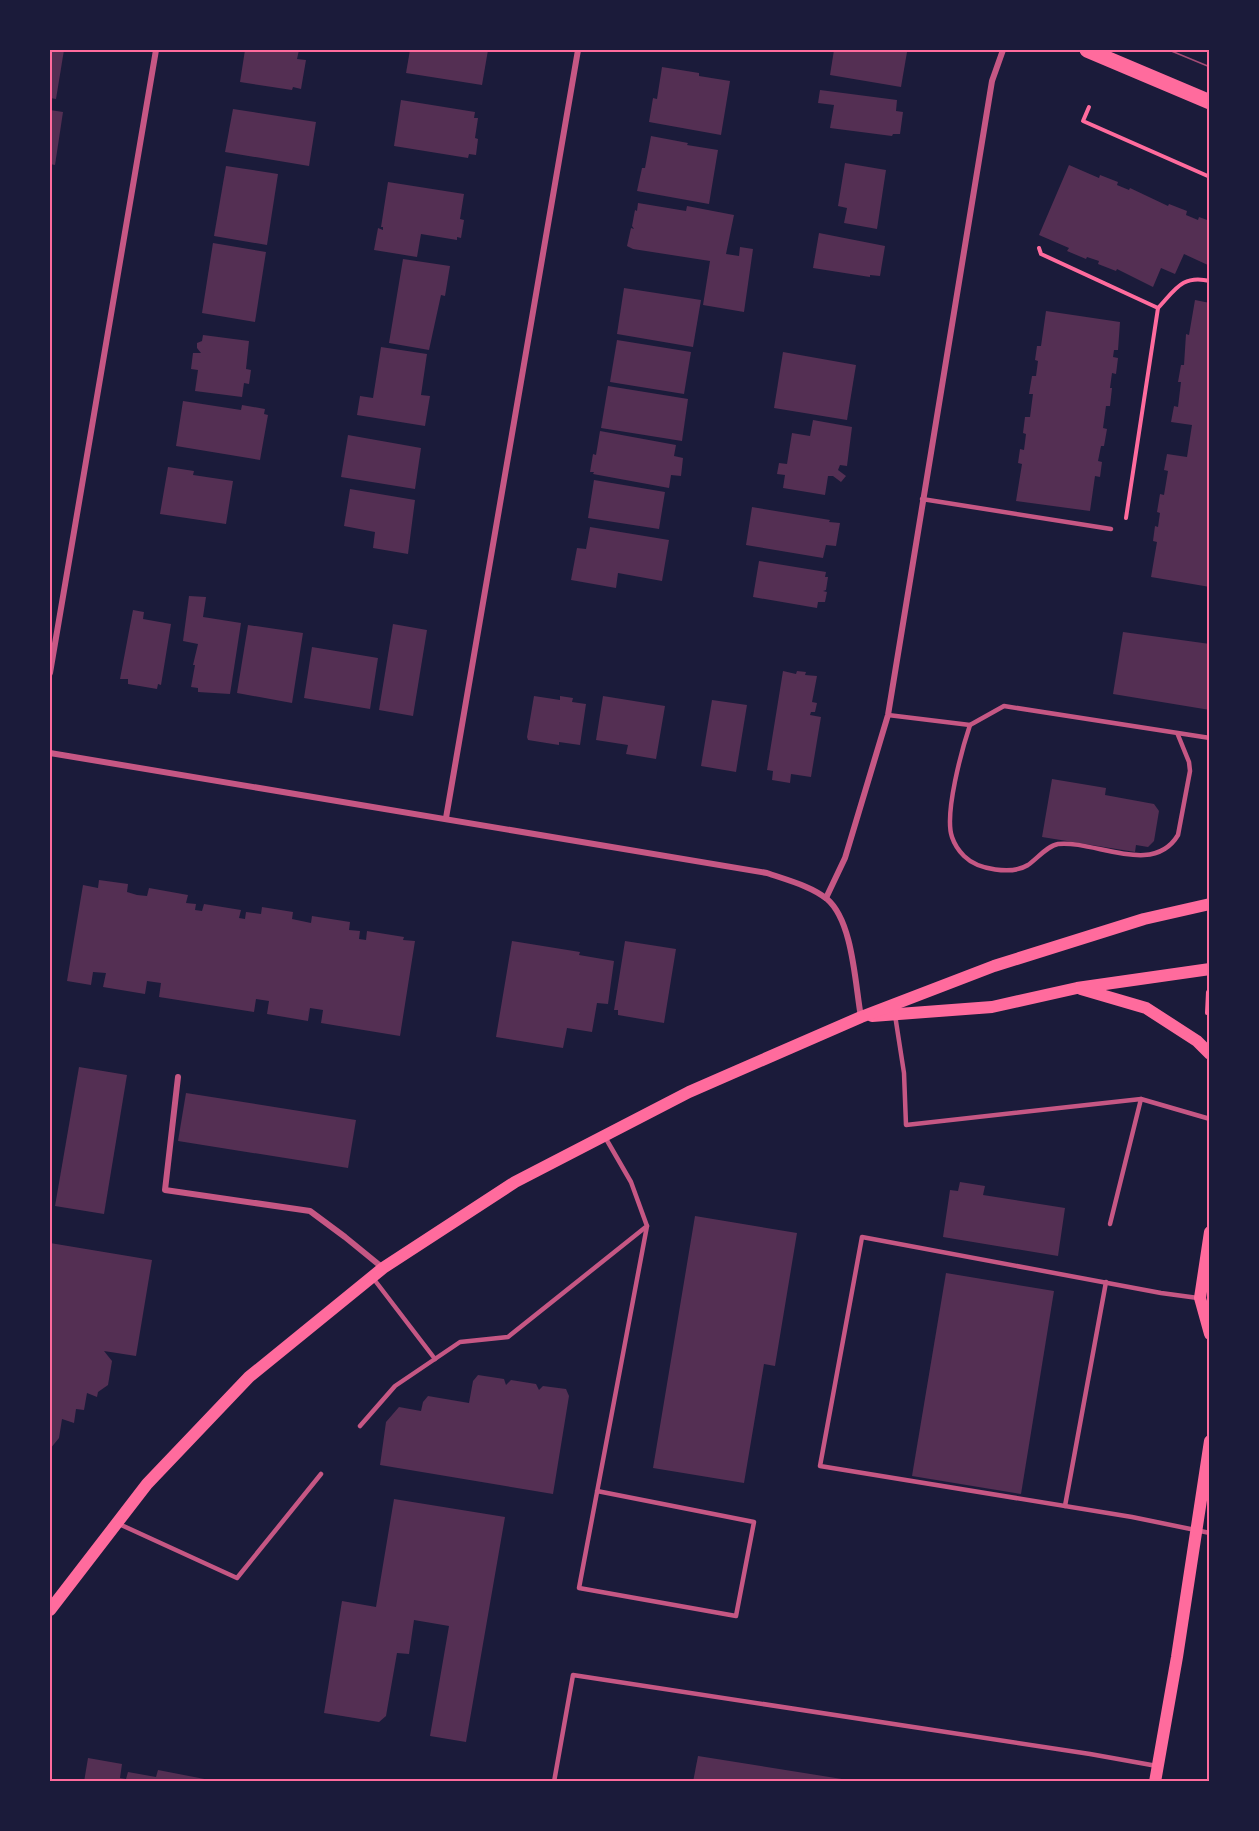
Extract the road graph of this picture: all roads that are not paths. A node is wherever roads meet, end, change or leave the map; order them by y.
1 (156, 50) edge
2 (578, 50) edge
3 (1003, 50) edge
4 (1087, 50) edge
5 (1209, 102) edge
6 (922, 499) junction
7 (1111, 529) dead end
8 (50, 673) edge
9 (888, 715) junction
10 (970, 725) junction
11 (1178, 735) junction
12 (1209, 738) edge
13 (50, 753) edge
14 (446, 818) junction
15 (826, 898) junction
16 (1209, 904) edge
17 (1209, 969) edge
18 (1077, 988) junction
19 (895, 1016) junction
20 (861, 1017) junction
21 (1209, 1054) edge
22 (178, 1077) dead end
23 (1142, 1099) junction
24 (1209, 1119) edge
25 (605, 1136) junction
26 (1110, 1224) dead end
27 (647, 1226) junction
28 (1209, 1232) edge
29 (383, 1268) junction
30 (372, 1277) junction
31 (1106, 1282) junction
32 (1200, 1298) junction
33 (1209, 1335) edge
34 (435, 1359) junction
35 (360, 1426) dead end
36 (1209, 1441) edge
37 (321, 1474) dead end
38 (1207, 1476) edge
39 (597, 1491) junction
40 (1065, 1506) junction
41 (117, 1523) junction
42 (1203, 1531) edge
43 (50, 1610) edge
44 (1158, 1766) junction
45 (554, 1782) edge
46 (1155, 1782) edge

1 - 8 street
2 - 14 street
3 - 6 street
4 - 5 main road
6 - 7 lane
6 - 9 street
9 - 10 lane
9 - 15 street
10 - 11 lane
10 - 11 lane
11 - 12 lane
13 - 14 street
14 - 15 street
15 - 20 street
16 - 20 main road
17 - 18 main road
18 - 19 main road
18 - 21 main road
19 - 20 main road
19 - 23 lane
20 - 25 main road
22 - 29 street
23 - 24 lane
23 - 26 lane
25 - 27 lane
25 - 29 main road
27 - 34 lane
27 - 39 lane
28 - 32 main road
29 - 30 main road
30 - 34 lane
30 - 41 main road
31 - 32 lane
31 - 40 lane
31 - 40 lane
32 - 33 main road
34 - 35 lane
36 - 38 main road
37 - 41 lane
38 - 42 main road
39 - 39 lane
40 - 42 lane
41 - 43 main road
42 - 44 main road
44 - 45 lane
44 - 46 main road

